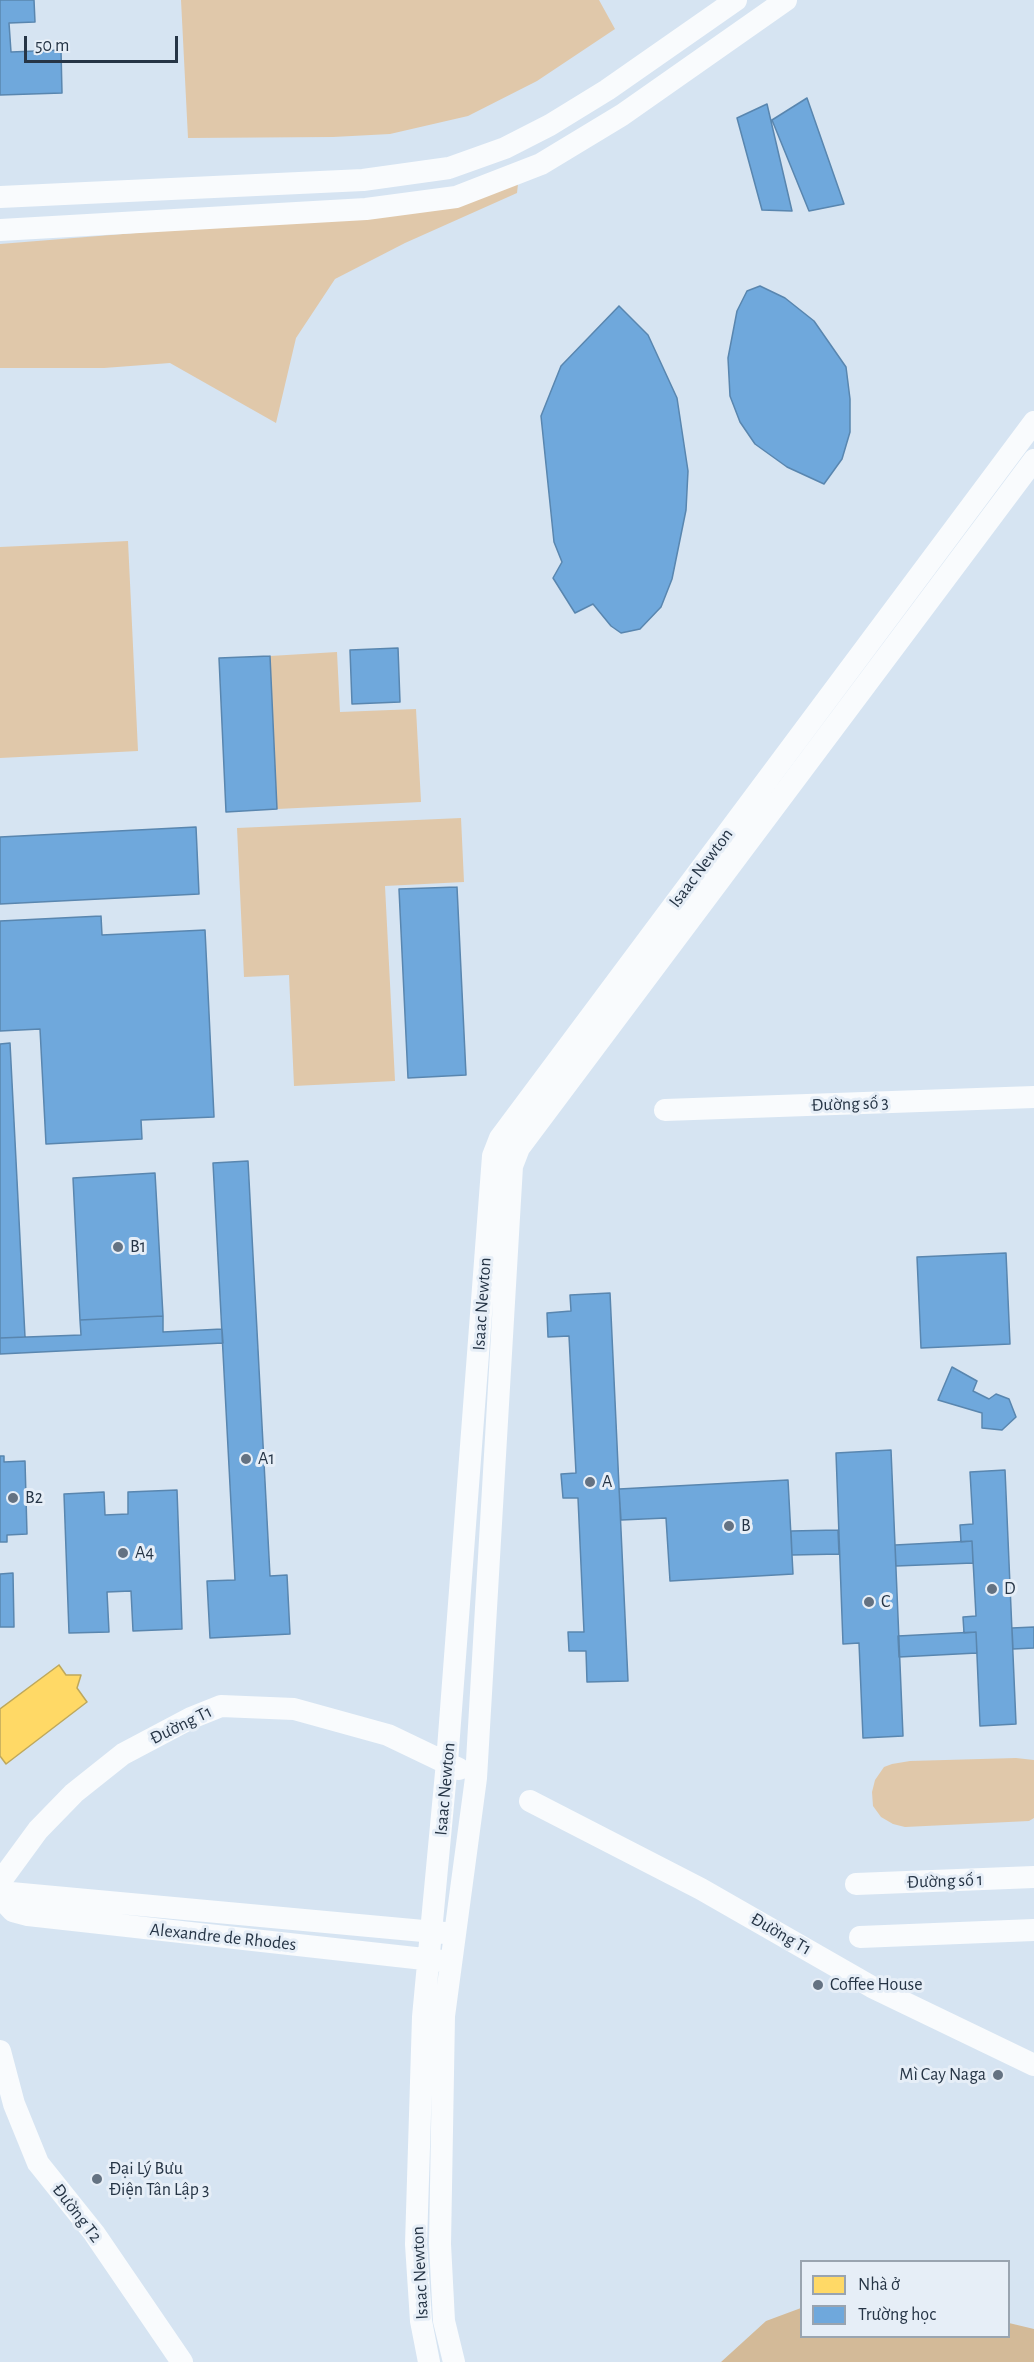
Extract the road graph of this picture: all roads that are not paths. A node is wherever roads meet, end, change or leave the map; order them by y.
1 (736, 0) edge
2 (786, 0) edge
3 (0, 197) edge
4 (0, 230) edge
5 (1034, 422) edge
6 (1034, 460) edge
7 (1034, 1097) edge
8 (665, 1110) dead end
9 (447, 1762) junction
10 (476, 1778) junction
11 (530, 1801) dead end
12 (1034, 1877) edge
13 (0, 1882) edge
14 (856, 1884) dead end
15 (0, 1892) edge
16 (0, 1897) edge
17 (1034, 1930) edge
18 (431, 1932) junction
19 (456, 1934) junction
20 (860, 1937) dead end
21 (428, 1959) junction
22 (452, 1962) junction
23 (0, 2051) edge
24 (1034, 2065) edge
25 (182, 2362) edge
26 (429, 2362) edge
27 (454, 2362) edge

1 - 3 street
2 - 4 street
5 - 9 street, Isaac Newton
6 - 10 street, Isaac Newton
7 - 8 street, Đường số 3
9 - 10 street, Đường T1
9 - 13 street, Đường T1
9 - 18 street, Isaac Newton
10 - 19 street, Isaac Newton
11 - 24 street, Đường T1
12 - 14 street, Đường số 1
15 - 18 street, Alexandre de Rhodes
16 - 21 street, Alexandre de Rhodes
17 - 20 street
18 - 19 street, Alexandre de Rhodes
18 - 21 street, Isaac Newton
19 - 22 street, Isaac Newton
21 - 22 street, Alexandre de Rhodes
21 - 26 street, Isaac Newton
22 - 27 street, Isaac Newton
23 - 25 street, Đường T2

